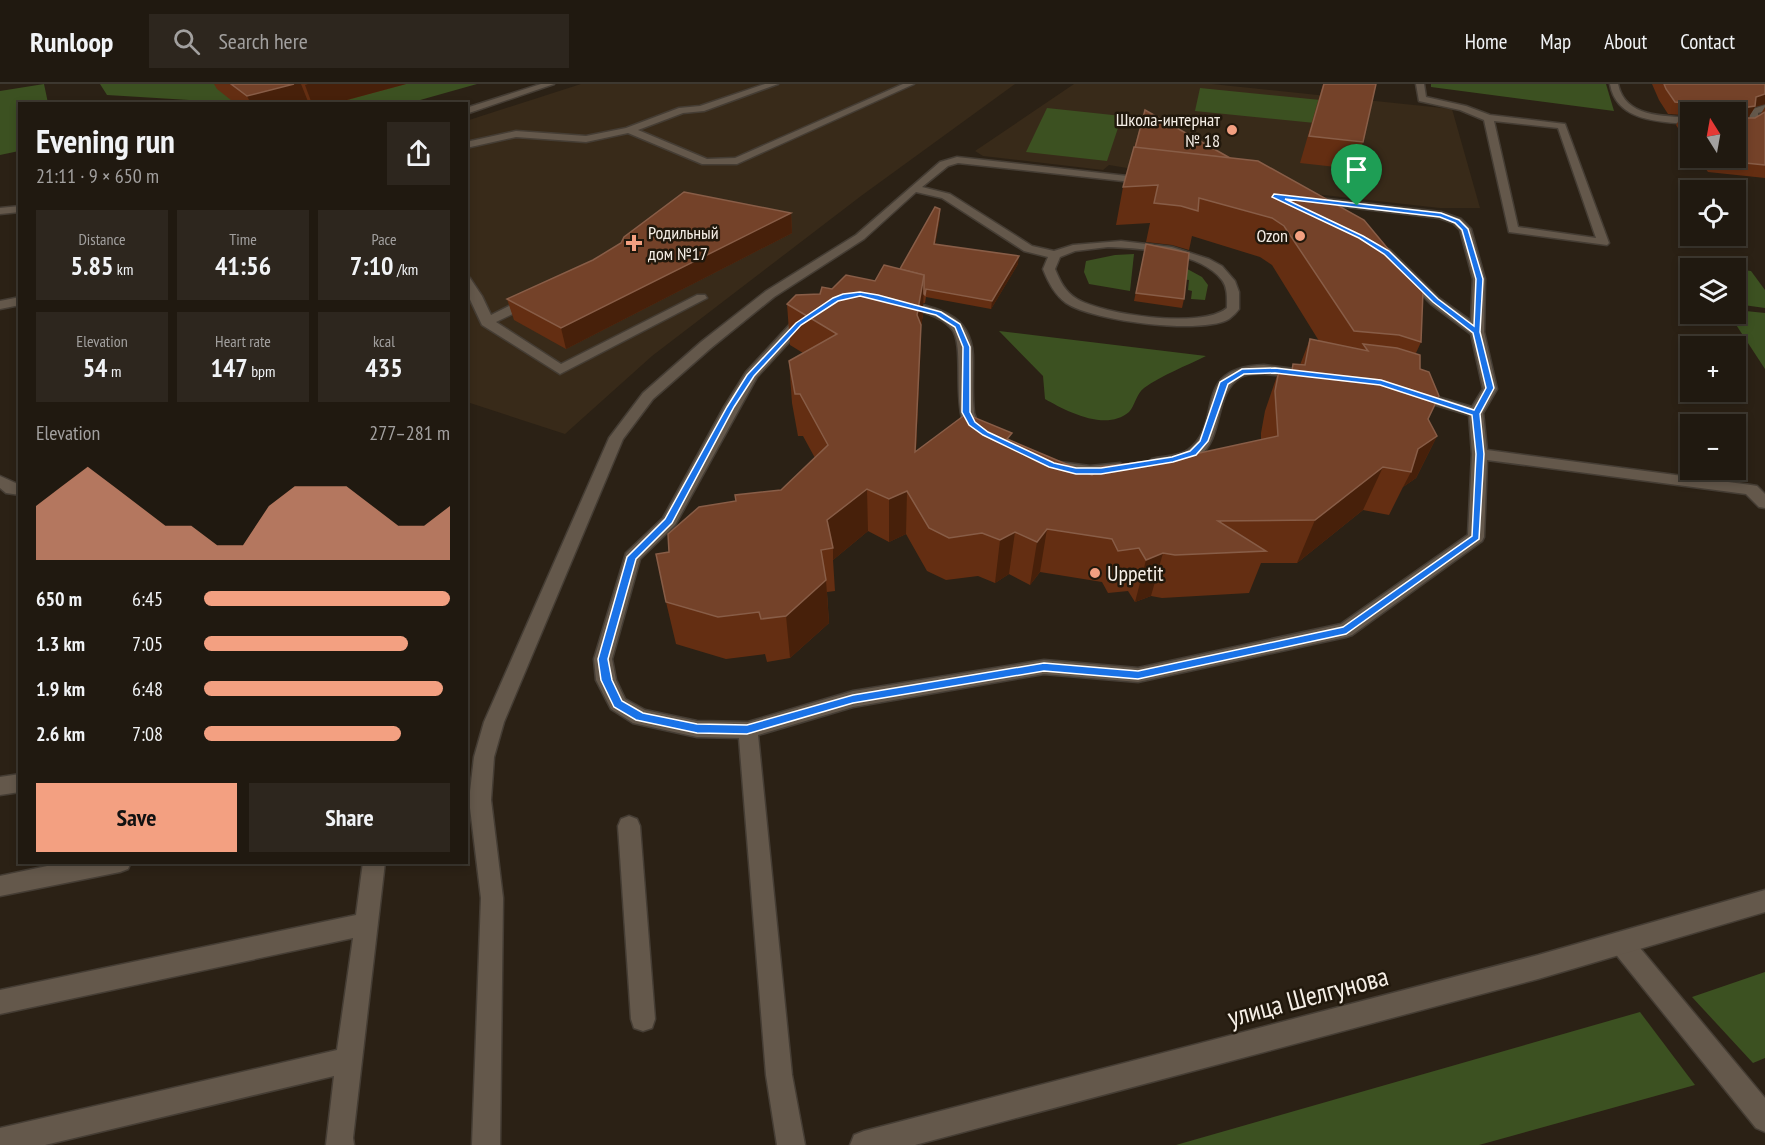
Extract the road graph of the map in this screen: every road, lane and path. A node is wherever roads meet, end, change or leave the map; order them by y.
1 (550, 84) edge
2 (774, 84) edge
3 (910, 84) edge
4 (1420, 84) edge
5 (1614, 84) edge
6 (1765, 108) edge
7 (468, 110) edge
8 (1488, 118) junction
9 (1680, 120) edge
10 (1746, 125) edge
11 (629, 130) junction
12 (468, 145) edge
13 (1171, 183) edge
14 (914, 188) junction
15 (1300, 206) edge
16 (18, 209) edge
17 (0, 211) edge
18 (1378, 247) edge
19 (1055, 255) junction
20 (468, 283) edge
21 (548, 292) edge
22 (701, 298) dead end
23 (886, 299) edge
24 (18, 301) edge
25 (0, 305) edge
26 (819, 311) edge
27 (487, 322) junction
28 (1477, 332) junction
29 (1322, 376) edge
30 (1402, 390) edge
31 (1476, 414) junction
32 (995, 438) edge
33 (1480, 454) junction
34 (1043, 461) edge
35 (0, 481) edge
36 (1758, 487) edge
37 (18, 490) edge
38 (1765, 503) edge
39 (747, 730) junction
40 (18, 783) edge
41 (0, 786) edge
42 (629, 826) dead end
43 (110, 864) edge
44 (374, 864) edge
45 (0, 886) edge
46 (1765, 902) edge
47 (366, 924) junction
48 (1622, 944) junction
49 (0, 1002) edge
50 (643, 1019) dead end
51 (349, 1060) junction
52 (1765, 1119) edge
53 (0, 1142) edge
54 (340, 1145) edge
55 (486, 1145) edge
56 (791, 1145) edge
57 (864, 1145) edge

1 - 7 street
2 - 11 street
3 - 11 street
4 - 8 street
5 - 9 street
6 - 10 street
8 - 8 street
11 - 12 street
13 - 14 street
14 - 19 street
14 - 55 street
15 - 28 street
16 - 17 street
18 - 28 street
19 - 19 street
20 - 27 street
21 - 27 street
22 - 27 street
23 - 32 street
24 - 25 street
26 - 39 street
28 - 31 street
29 - 34 street
30 - 31 street
31 - 33 street
33 - 36 street
33 - 39 street
35 - 37 street
36 - 38 street
39 - 56 street
40 - 41 street
42 - 50 street
43 - 45 street
44 - 47 street
46 - 48 street, улица Шелгунова
47 - 49 street
47 - 51 street
48 - 52 street
48 - 57 street, улица Шелгунова
51 - 53 street
51 - 54 street

